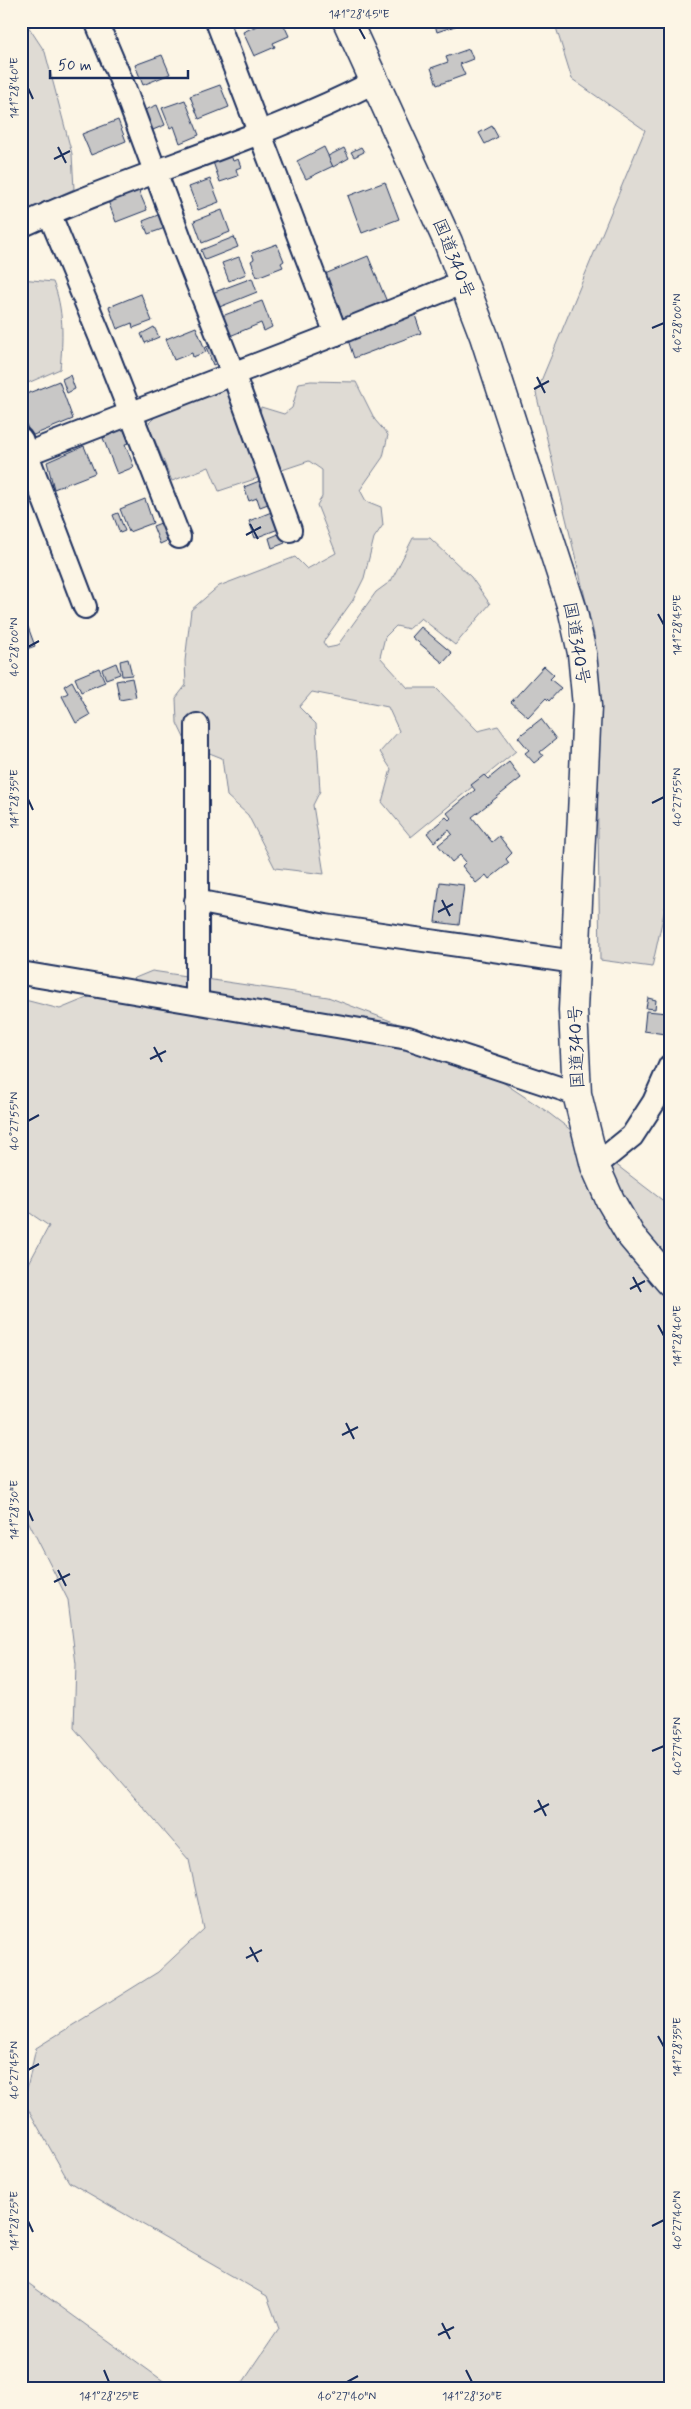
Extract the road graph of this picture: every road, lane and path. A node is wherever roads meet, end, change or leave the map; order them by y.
1 (96, 21) edge
2 (217, 21) edge
3 (347, 21) edge
4 (374, 82) junction
5 (260, 132) junction
6 (154, 171) junction
7 (49, 213) junction
8 (21, 226) edge
9 (464, 282) junction
10 (336, 334) junction
11 (233, 373) junction
12 (131, 413) junction
13 (23, 450) edge
14 (290, 530) dead end
15 (179, 537) dead end
16 (85, 607) dead end
17 (197, 725) dead end
18 (196, 901) junction
19 (574, 962) junction
20 (21, 973) edge
21 (197, 1002) junction
22 (670, 1066) edge
23 (577, 1094) junction
24 (595, 1166) junction
25 (670, 1282) edge

1 - 6 street
2 - 5 street
3 - 4 highway, 国道340号
4 - 5 street
4 - 9 highway, 国道340号
5 - 6 street
5 - 10 street
6 - 7 street
6 - 11 street
7 - 8 street
7 - 12 street
9 - 10 street
9 - 19 highway, 国道340号
10 - 11 street
11 - 12 street
11 - 14 street
12 - 13 street
12 - 15 street
13 - 16 street
17 - 18 street
18 - 19 street
18 - 21 street
19 - 23 highway, 国道340号
20 - 21 street
21 - 23 street
22 - 24 street
23 - 24 highway, 国道340号
24 - 25 highway, 国道340号

